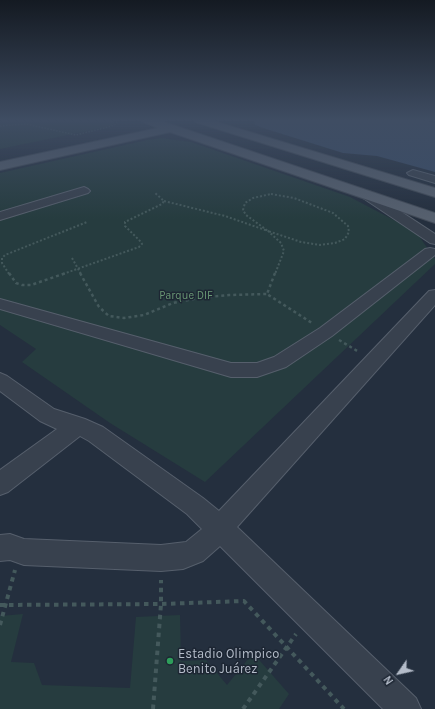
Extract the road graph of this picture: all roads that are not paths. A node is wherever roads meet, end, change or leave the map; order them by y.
1 (12, 153) edge
2 (53, 153) edge
3 (252, 153) edge
4 (304, 153) edge
5 (0, 156) edge
6 (0, 166) edge
7 (413, 173) dead end
8 (435, 180) edge
9 (84, 191) dead end
10 (435, 194) edge
11 (367, 195) junction
12 (0, 216) edge
13 (435, 218) edge
14 (433, 246) edge
15 (435, 294) edge
16 (0, 304) edge
17 (0, 381) edge
18 (78, 425) junction
19 (0, 484) edge
20 (220, 528) junction
21 (12, 550) edge
22 (405, 709) edge

1 - 5 main road
2 - 6 main road
3 - 11 main road
4 - 10 main road
7 - 8 lane
9 - 12 lane
11 - 13 main road
11 - 14 lane
14 - 16 lane
15 - 20 lane
17 - 18 lane
18 - 19 lane
18 - 20 lane
20 - 21 lane
20 - 22 lane

